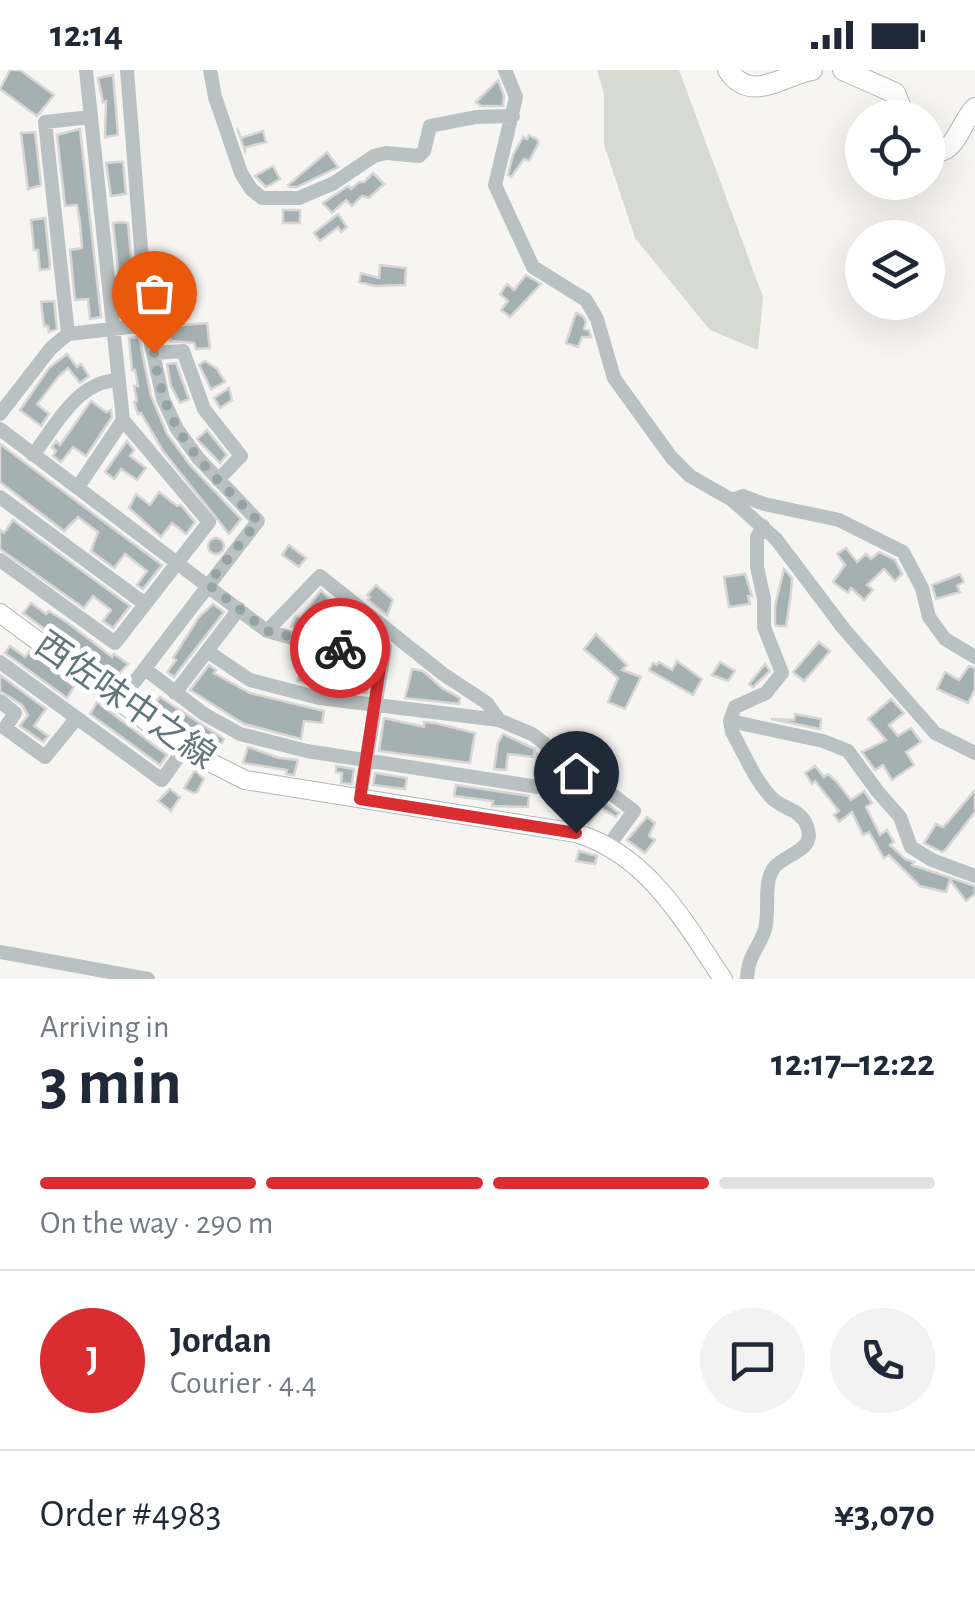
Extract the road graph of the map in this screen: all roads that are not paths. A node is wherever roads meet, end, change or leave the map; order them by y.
1 (86, 70) edge
2 (127, 70) edge
3 (210, 70) edge
4 (505, 70) edge
5 (728, 70) edge
6 (812, 70) edge
7 (843, 70) edge
8 (897, 100) edge
9 (975, 108) edge
10 (513, 116) junction
11 (91, 118) junction
12 (945, 152) edge
13 (148, 325) junction
14 (114, 330) junction
15 (68, 334) junction
16 (154, 353) junction
17 (119, 380) junction
18 (0, 414) edge
19 (123, 420) junction
20 (0, 428) edge
21 (33, 455) junction
22 (218, 480) junction
23 (78, 486) junction
24 (0, 497) edge
25 (732, 500) junction
26 (763, 526) junction
27 (0, 560) edge
28 (176, 563) junction
29 (208, 584) junction
30 (145, 604) junction
31 (239, 609) junction
32 (0, 613) edge
33 (267, 631) junction
34 (395, 636) junction
35 (207, 650) junction
36 (382, 654) junction
37 (975, 657) edge
38 (0, 662) edge
39 (144, 669) junction
40 (176, 693) junction
41 (0, 702) edge
42 (120, 702) junction
43 (374, 708) junction
44 (76, 719) junction
45 (499, 720) junction
46 (730, 722) junction
47 (184, 749) junction
48 (975, 753) edge
49 (366, 759) junction
50 (588, 776) junction
51 (360, 799) junction
52 (609, 845) junction
53 (975, 876) edge
54 (0, 952) edge
55 (148, 979) edge
56 (723, 979) edge
57 (747, 979) edge

1 - 11 street
2 - 13 street
3 - 10 street
4 - 10 street
5 - 6 highway
7 - 8 highway
9 - 12 highway
10 - 25 street
11 - 14 street
11 - 15 street
13 - 14 street
13 - 16 street
14 - 15 street
14 - 17 street
15 - 18 street
16 - 22 street
16 - 22 street
17 - 19 street
17 - 21 street
19 - 23 street
19 - 28 street
20 - 21 street
21 - 23 street
22 - 29 street
23 - 28 street
24 - 30 street
25 - 26 street
25 - 37 street
26 - 46 street
26 - 48 street
27 - 30 street
28 - 29 street
28 - 30 street
29 - 31 street
29 - 39 street
31 - 33 street
31 - 35 street
32 - 42 main road, 西佐味中之線
33 - 34 street
33 - 36 street
34 - 36 street
34 - 45 street
35 - 40 street
35 - 43 street
36 - 43 street
38 - 44 street
39 - 40 street
39 - 42 street
40 - 49 street
41 - 44 street
42 - 47 main road, 西佐味中之線
43 - 45 street
43 - 49 street
44 - 47 street
45 - 50 street
46 - 53 street
46 - 57 street
47 - 51 main road, 西佐味中之線
49 - 50 street
49 - 51 street
50 - 52 street
51 - 52 main road, 西佐味中之線
52 - 56 main road, 西佐味中之線
54 - 55 street

